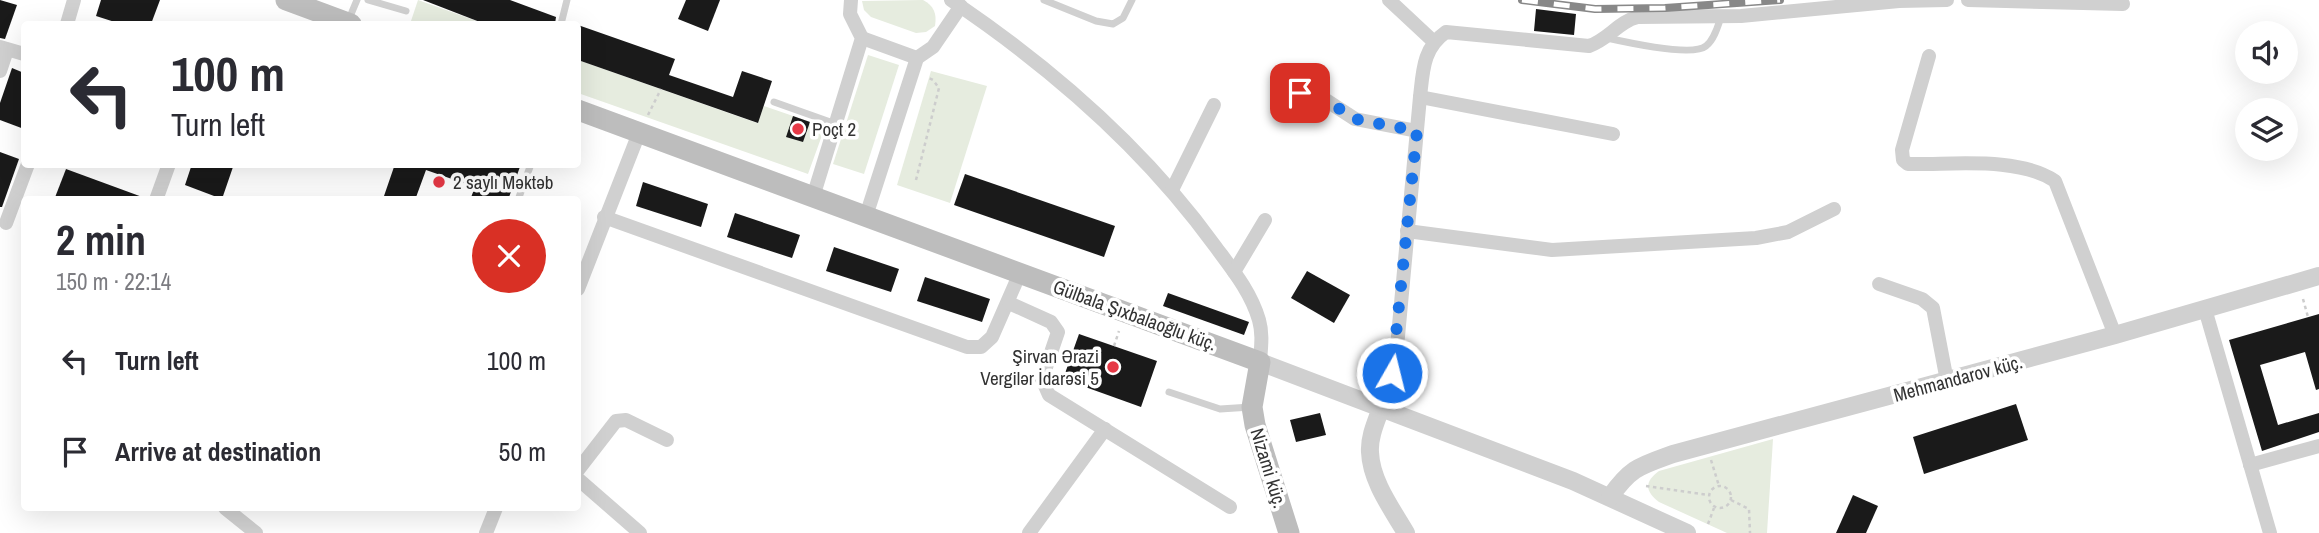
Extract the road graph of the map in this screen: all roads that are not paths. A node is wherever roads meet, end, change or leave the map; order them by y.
1 (74, 0) edge
2 (286, 0) edge
3 (357, 0) edge
4 (368, 0) edge
5 (567, 0) edge
6 (851, 0) edge
7 (1044, 0) edge
8 (1132, 0) edge
9 (1389, 0) edge
10 (1947, 0) edge
11 (1968, 0) edge
12 (960, 2) edge
13 (2123, 4) dead end
14 (406, 11) dead end
15 (1721, 17) junction
16 (319, 19) edge
17 (68, 21) edge
18 (351, 21) edge
19 (562, 21) edge
20 (1607, 37) junction
21 (862, 38) junction
22 (1433, 41) junction
23 (4, 49) edge
24 (21, 53) edge
25 (1929, 56) dead end
26 (915, 65) junction
27 (0, 71) edge
28 (1280, 89) dead end
29 (1420, 96) junction
30 (774, 102) dead end
31 (1213, 105) dead end
32 (581, 111) edge
33 (835, 124) junction
34 (1417, 131) junction
35 (639, 133) junction
36 (1613, 134) dead end
37 (27, 168) edge
38 (168, 168) edge
39 (530, 168) edge
40 (1172, 190) junction
41 (157, 196) edge
42 (519, 196) edge
43 (813, 197) junction
44 (1834, 209) dead end
45 (866, 216) junction
46 (604, 218) junction
47 (1265, 220) dead end
48 (6, 223) dead end
49 (1407, 231) junction
50 (1234, 272) junction
51 (1020, 273) junction
52 (2319, 276) edge
53 (581, 281) edge
54 (1879, 284) dead end
55 (1009, 303) junction
56 (2205, 309) junction
57 (2115, 335) junction
58 (1260, 362) junction
59 (1947, 381) junction
60 (1169, 392) dead end
61 (1252, 407) junction
62 (1381, 408) junction
63 (1105, 429) junction
64 (667, 440) dead end
65 (2319, 446) edge
66 (2250, 465) junction
67 (581, 466) edge
68 (581, 482) edge
69 (1610, 497) junction
70 (1230, 507) dead end
71 (229, 511) edge
72 (495, 511) edge
73 (256, 533) edge
74 (486, 533) edge
75 (640, 533) edge
76 (1029, 533) edge
77 (1289, 533) edge
78 (1406, 533) edge
79 (1687, 533) edge
80 (2270, 533) edge

1 - 17 street
2 - 16 main road
3 - 18 lane
4 - 14 lane
5 - 19 lane
6 - 21 street
7 - 8 lane
9 - 22 street
10 - 15 street
11 - 13 street
12 - 26 street
12 - 40 street
15 - 20 street
15 - 20 lane
20 - 22 street
21 - 26 street
21 - 33 street
22 - 29 street
23 - 24 street
23 - 27 street
25 - 57 street
26 - 45 street
28 - 34 street
29 - 34 street
29 - 36 street
30 - 33 lane
31 - 40 street
32 - 35 main road, Gülbala Şıxbalaoğlu küç.
33 - 43 street
34 - 49 street
35 - 43 main road, Gülbala Şıxbalaoğlu küç.
35 - 46 street
37 - 48 street
38 - 41 street
39 - 42 lane
40 - 50 street
43 - 45 main road, Gülbala Şıxbalaoğlu küç.
44 - 49 street
45 - 51 main road, Gülbala Şıxbalaoğlu küç.
46 - 53 street
46 - 55 street
47 - 50 street
49 - 62 street
50 - 58 street
51 - 55 street
51 - 58 main road, Gülbala Şıxbalaoğlu küç.
52 - 56 street, Mehmandarov küç.
54 - 59 street
55 - 63 street
56 - 57 street, Mehmandarov küç.
56 - 66 street
57 - 59 street, Mehmandarov küç.
58 - 61 main road, Nizami küç.
58 - 62 street, Gülbala Şıxbalaoğlu küç.
59 - 69 street, Mehmandarov küç.
60 - 61 lane
61 - 77 main road, Nizami küç.
62 - 69 street, Gülbala Şıxbalaoğlu küç.
62 - 78 street
63 - 70 street
63 - 76 street
64 - 67 street
65 - 66 street
66 - 80 street
68 - 75 street
69 - 79 street, Gülbala Şıxbalaoğlu küç.
71 - 73 street
72 - 74 street

